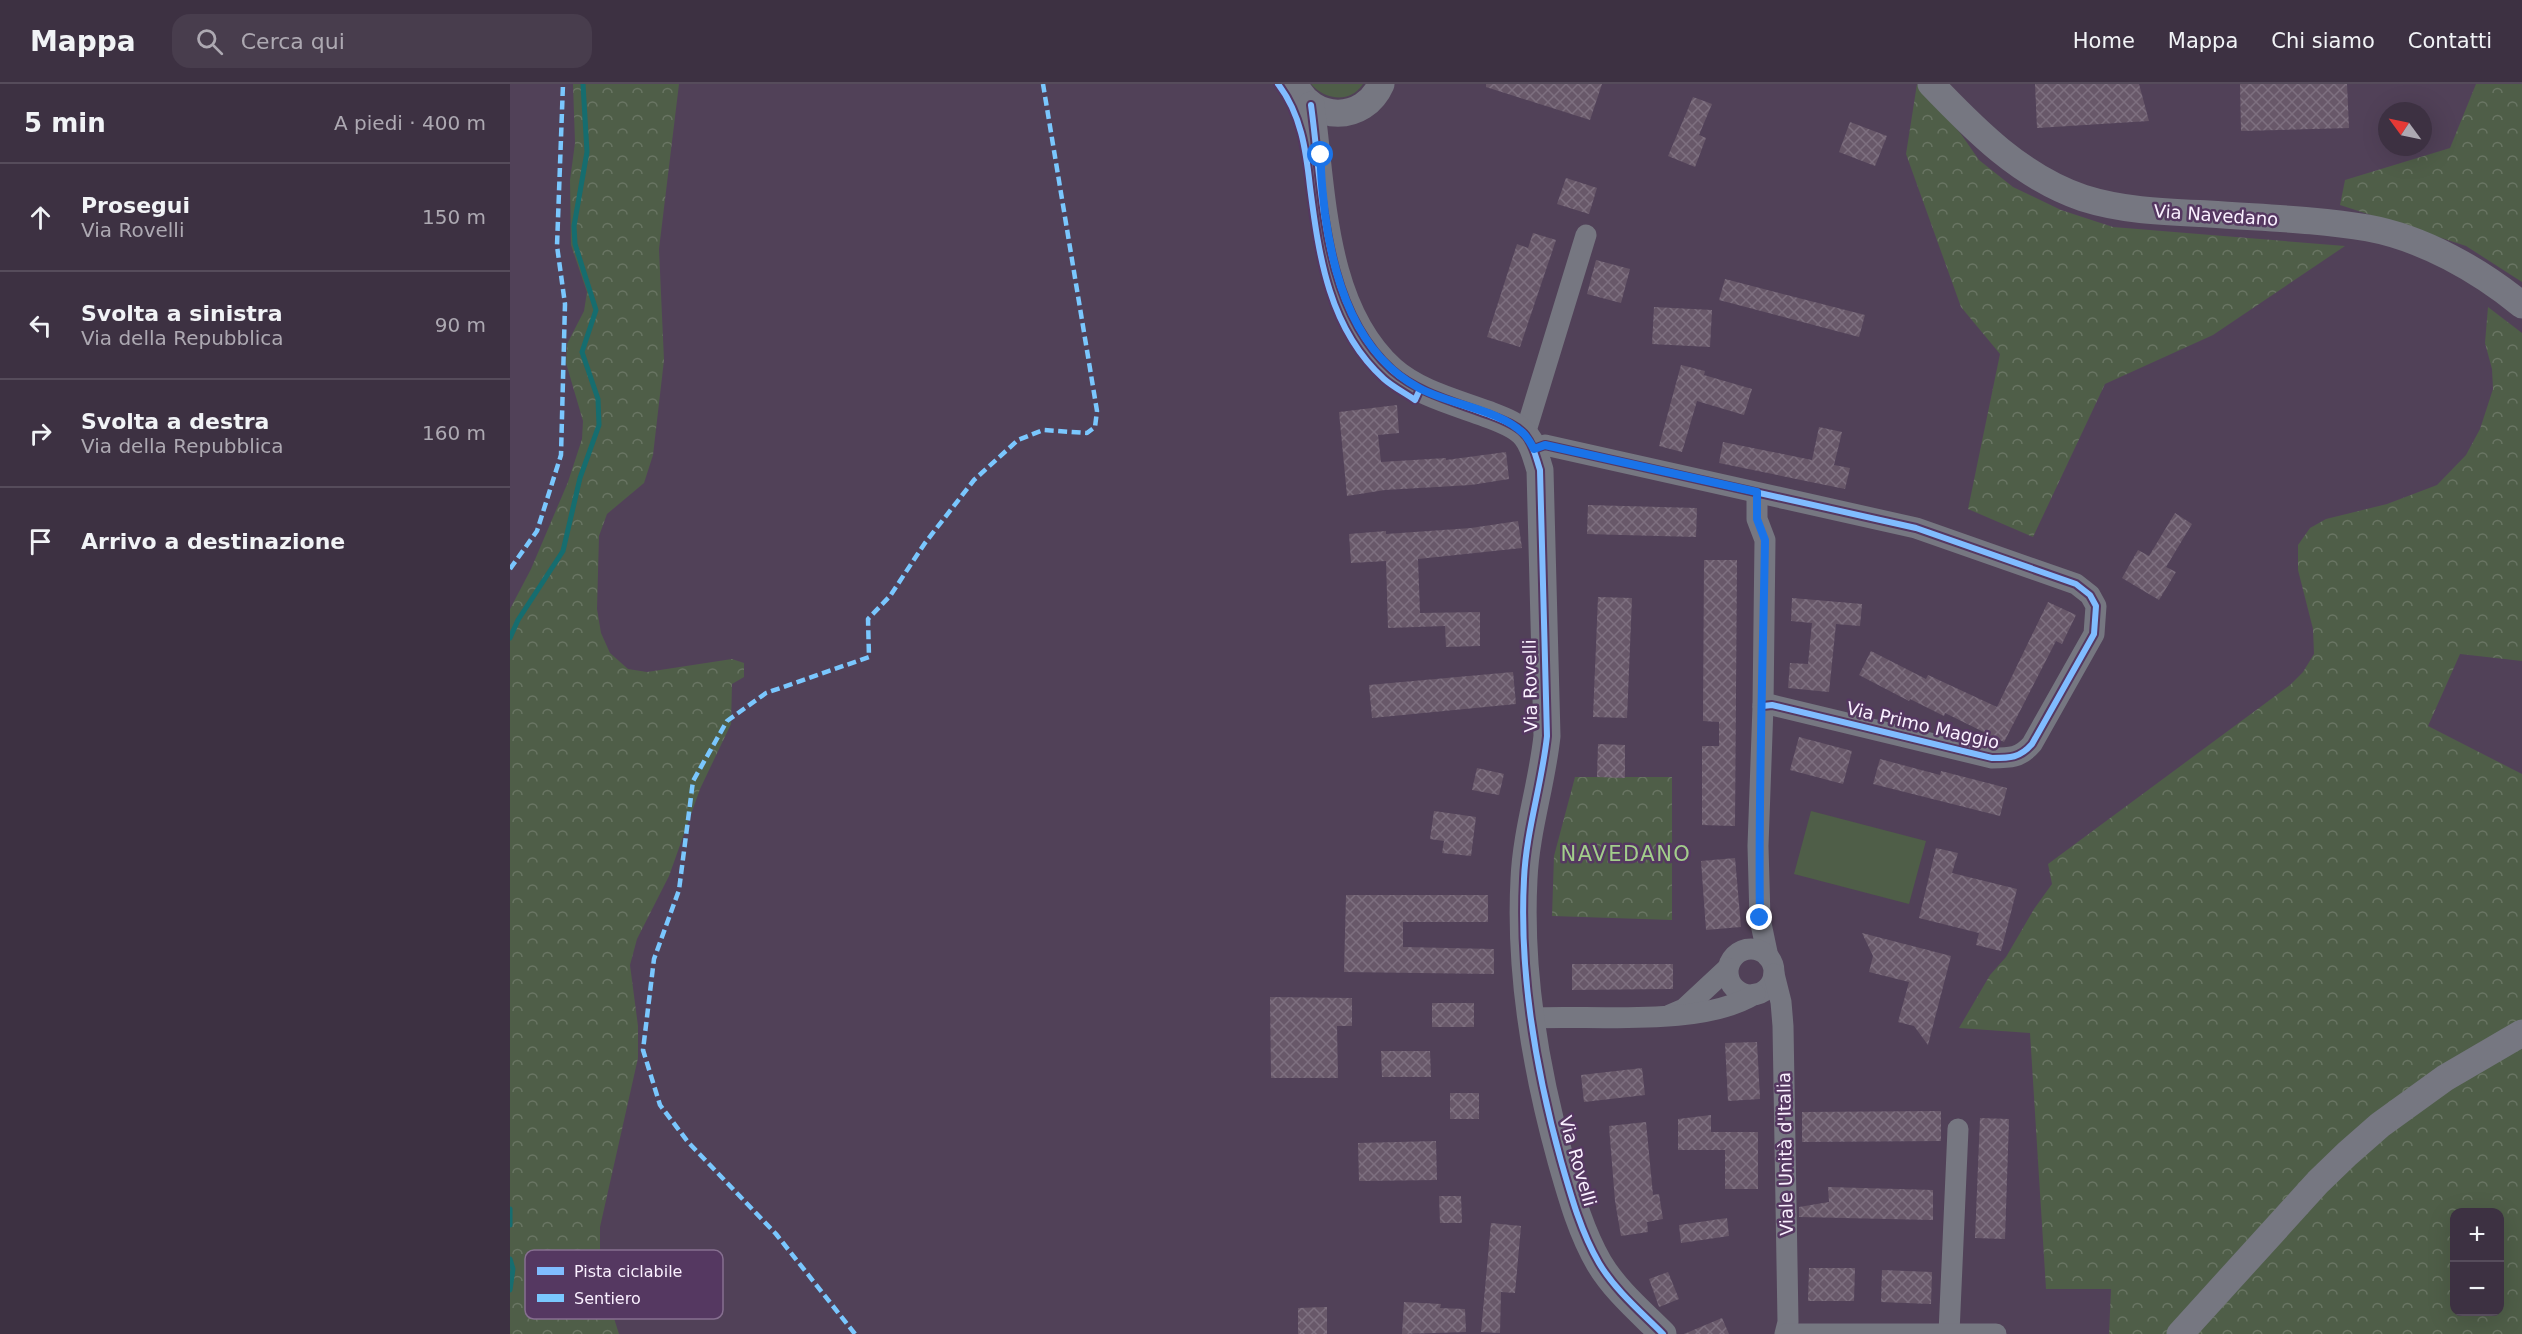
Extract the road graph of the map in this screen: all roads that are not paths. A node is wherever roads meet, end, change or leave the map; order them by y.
1 (1295, 84) edge
2 (1381, 84) edge
3 (1931, 84) edge
4 (1311, 105) junction
5 (1353, 111) junction
6 (1320, 171) junction
7 (1586, 235) dead end
8 (2522, 305) edge
9 (1529, 442) junction
10 (1757, 492) junction
11 (1763, 706) junction
12 (1760, 918) junction
13 (1743, 949) junction
14 (1771, 965) junction
15 (1728, 968) junction
16 (1755, 994) junction
17 (1670, 1015) junction
18 (1532, 1018) junction
19 (2522, 1033) edge
20 (1958, 1129) dead end
21 (1950, 1333) edge
22 (1663, 1334) edge
23 (1786, 1334) edge
24 (1996, 1334) edge
25 (2180, 1334) edge

1 - 4 street
2 - 5 street
3 - 8 street, Via Navedano
4 - 5 street
4 - 6 street
5 - 6 street
6 - 9 street
7 - 9 street, Via Rovelli
9 - 10 street
9 - 18 street, Via Rovelli
10 - 11 street, Viale Unità d'Italia
10 - 11 street, Via Primo Maggio
11 - 12 street, Viale Unità d'Italia
12 - 13 street
12 - 14 street, Viale Unità d'Italia
13 - 14 street
13 - 15 street
14 - 16 street
14 - 23 street, Viale Unità d'Italia
15 - 16 street
15 - 17 street
16 - 17 street
17 - 18 street
18 - 22 street, Via Rovelli
19 - 25 street
20 - 21 street
21 - 23 street
21 - 24 street

